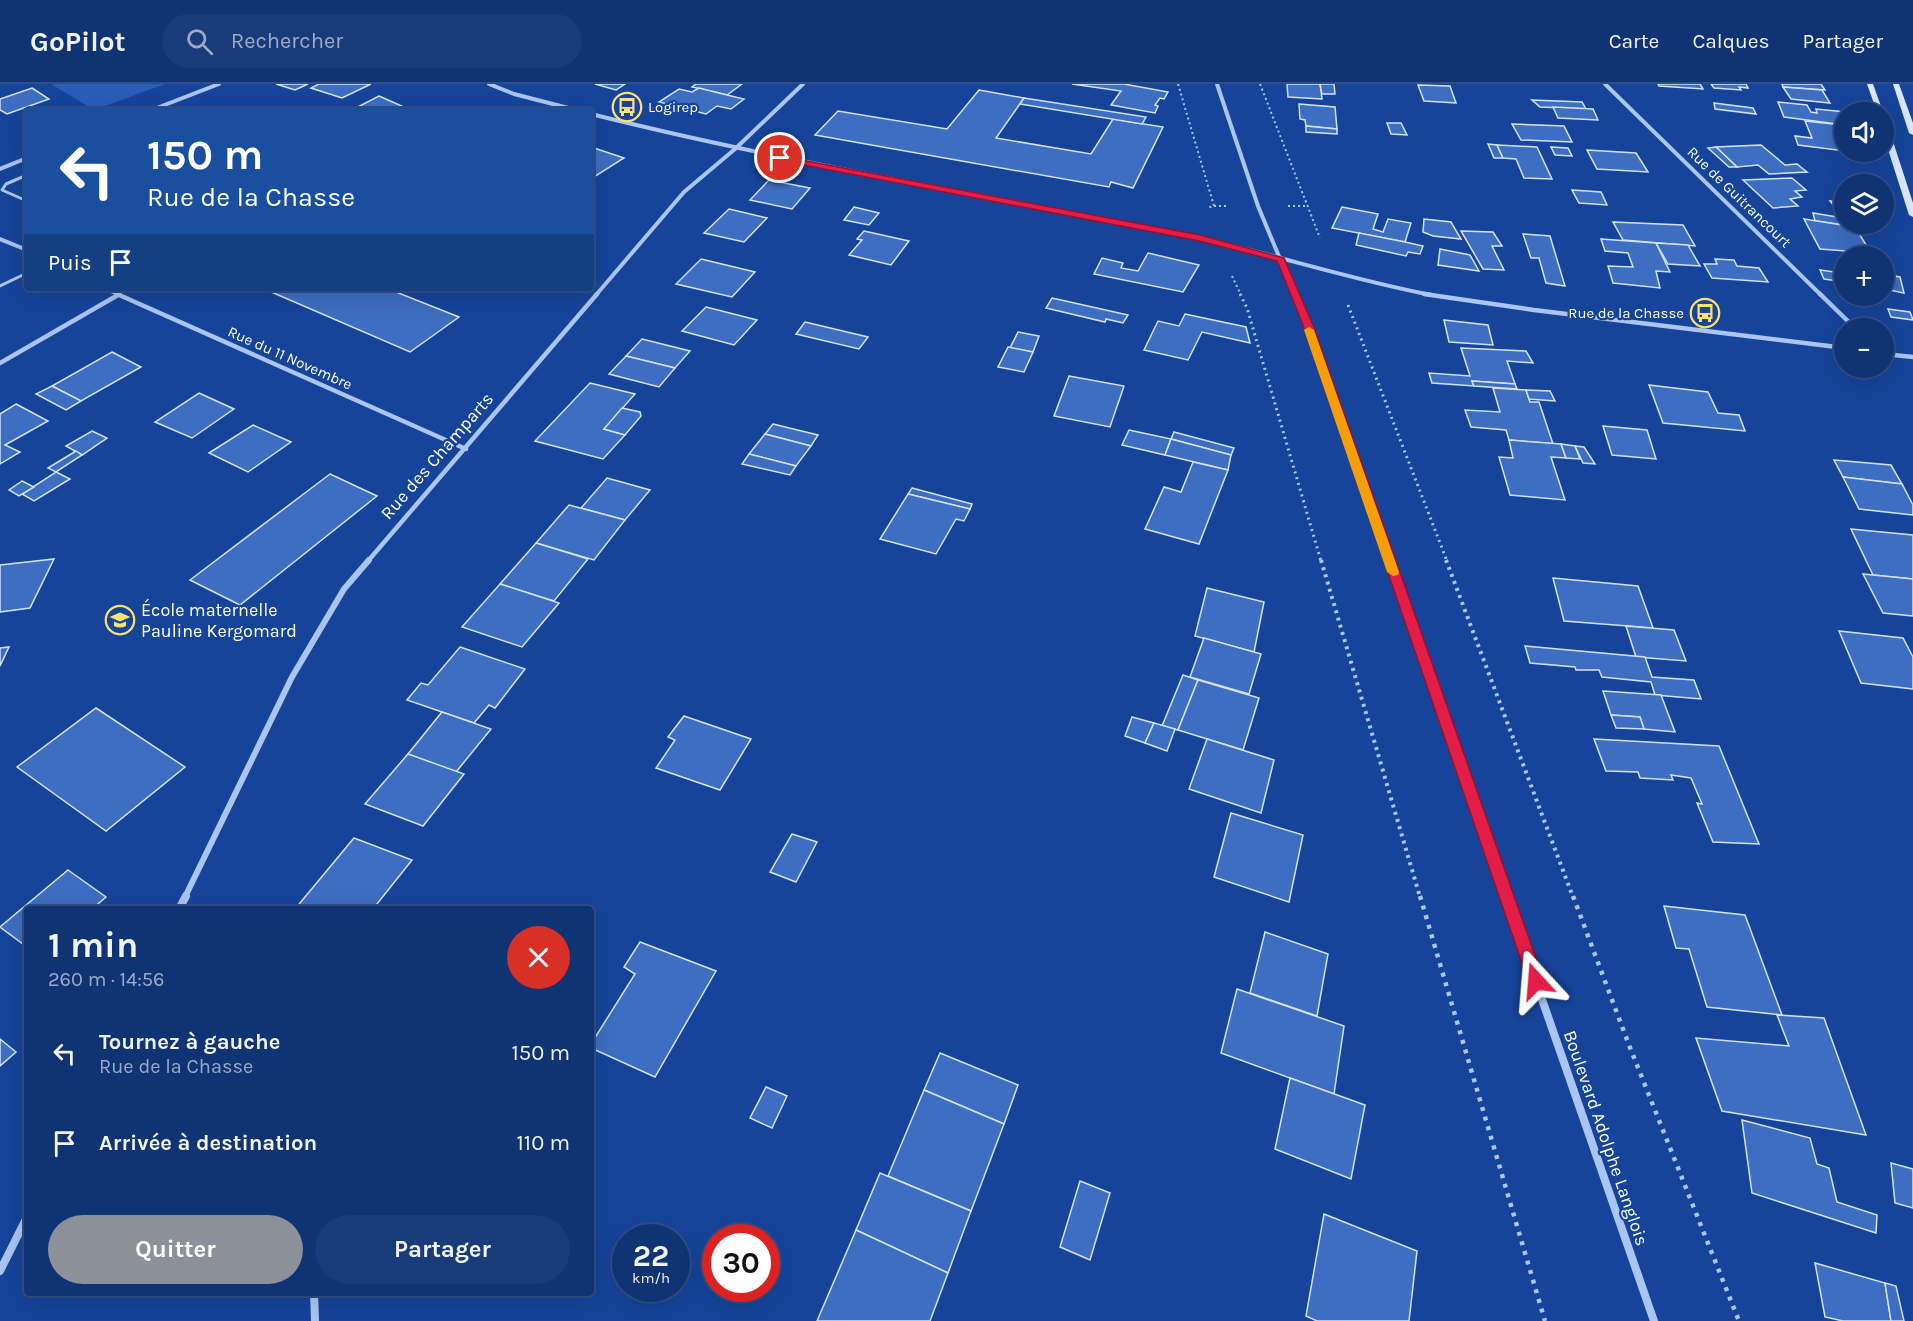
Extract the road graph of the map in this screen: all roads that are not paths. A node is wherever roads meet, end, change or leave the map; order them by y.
1 (219, 84) edge
2 (489, 84) edge
3 (802, 84) edge
4 (1217, 84) edge
5 (1605, 84) edge
6 (1870, 84) edge
7 (1896, 84) edge
8 (1876, 102) edge
9 (157, 108) edge
10 (568, 108) edge
11 (594, 115) edge
12 (1913, 133) edge
13 (735, 149) junction
14 (1894, 157) edge
15 (24, 159) edge
16 (0, 169) edge
17 (24, 176) edge
18 (24, 200) edge
19 (1913, 215) edge
20 (0, 239) edge
21 (24, 249) edge
22 (1281, 260) junction
23 (24, 274) edge
24 (0, 286) edge
25 (110, 291) edge
26 (118, 295) junction
27 (1845, 318) edge
28 (1834, 346) edge
29 (1894, 355) edge
30 (1913, 357) edge
31 (0, 363) edge
32 (466, 449) junction
33 (180, 906) edge
34 (24, 1223) edge
35 (0, 1271) edge
36 (315, 1296) edge
37 (315, 1321) edge
38 (1654, 1321) edge

1 - 9 street
2 - 10 street
3 - 13 street, Rue des Champarts
4 - 22 street, Boulevard Adolphe Langlois
5 - 27 street, Rue de Guitrancourt
6 - 8 street
7 - 12 street
11 - 13 street
13 - 22 street
13 - 32 street, Rue des Champarts
14 - 19 street
15 - 16 street
17 - 18 lane
20 - 21 street
22 - 28 street
22 - 38 street, Boulevard Adolphe Langlois
23 - 24 lane
25 - 26 street, Rue du 11 Novembre
26 - 31 street
26 - 32 street, Rue du 11 Novembre
29 - 30 street
32 - 33 street, Rue des Champarts
34 - 35 street
36 - 37 street

